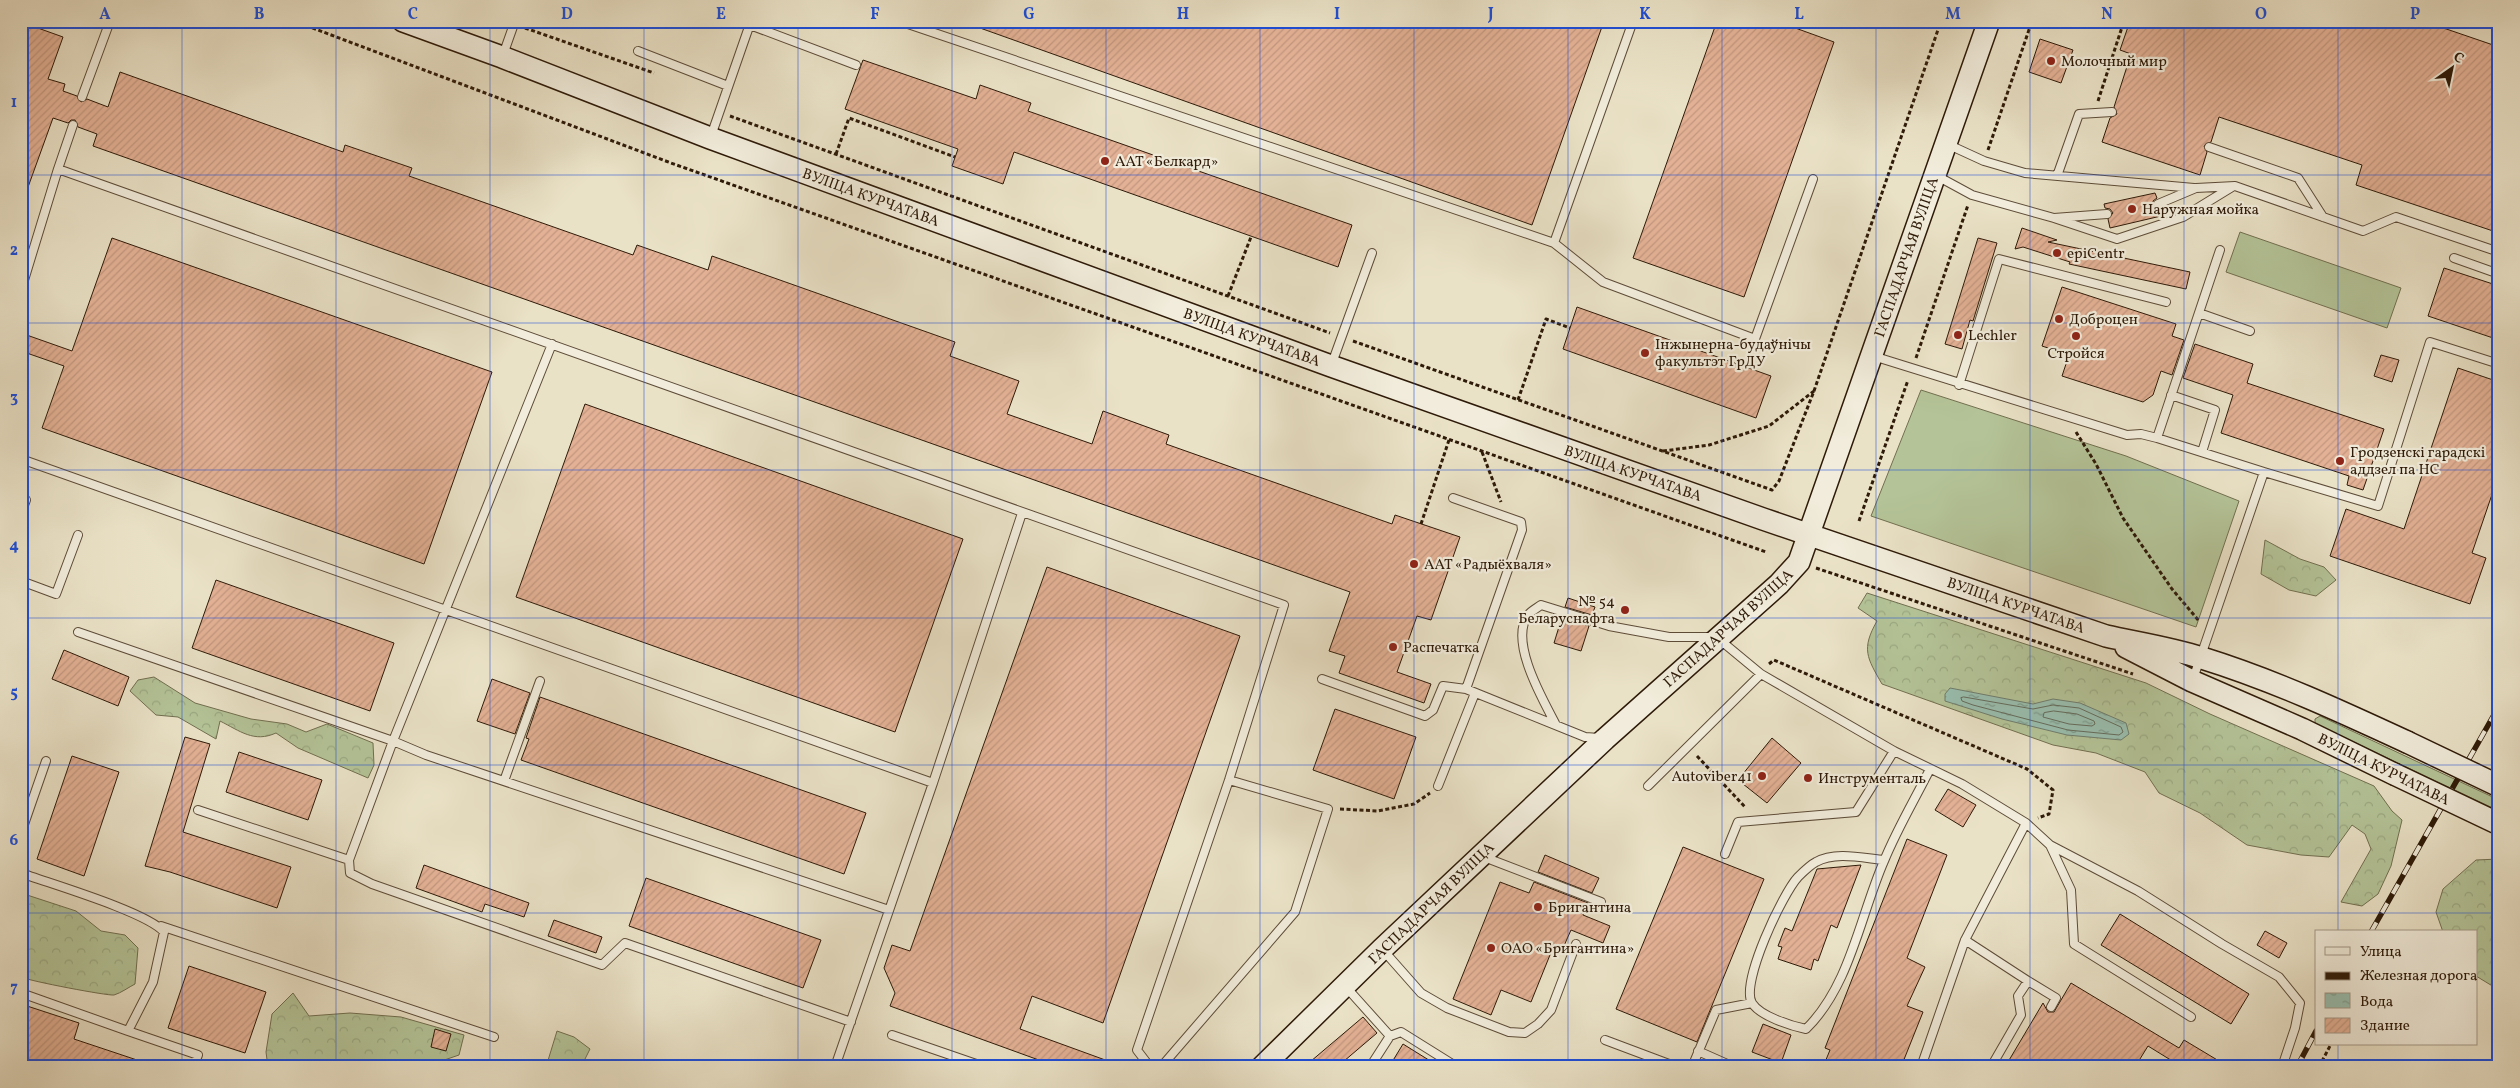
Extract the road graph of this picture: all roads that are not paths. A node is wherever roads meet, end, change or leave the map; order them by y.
1 (110, 21) edge
2 (403, 21) edge
3 (899, 21) edge
4 (1633, 21) edge
5 (1989, 21) edge
6 (514, 23) edge
7 (750, 23) edge
8 (638, 51) dead end
9 (502, 57) junction
10 (856, 65) dead end
11 (728, 86) junction
12 (82, 97) dead end
13 (2112, 112) dead end
14 (73, 125) dead end
15 (710, 138) junction
16 (1946, 143) junction
17 (2209, 147) dead end
18 (58, 169) junction
19 (1935, 175) junction
20 (2057, 176) junction
21 (1813, 179) dead end
22 (2235, 186) junction
23 (2196, 188) junction
24 (2158, 204) dead end
25 (2107, 214) dead end
26 (2323, 217) junction
27 (2054, 218) junction
28 (1554, 243) junction
29 (2220, 250) dead end
30 (1372, 252) dead end
31 (2499, 252) edge
32 (2454, 258) dead end
33 (2499, 274) edge
34 (21, 290) edge
35 (2166, 302) dead end
36 (2199, 314) junction
37 (2250, 331) dead end
38 (552, 344) junction
39 (1871, 355) junction
40 (2499, 364) edge
41 (1330, 366) junction
42 (1959, 385) junction
43 (2171, 395) junction
44 (2157, 438) junction
45 (2202, 452) junction
46 (21, 459) edge
47 (2264, 472) junction
48 (1453, 498) dead end
49 (26, 500) dead end
50 (21, 513) edge
51 (1022, 513) junction
52 (1809, 533) junction
53 (78, 535) dead end
54 (21, 581) edge
55 (446, 611) junction
56 (78, 632) dead end
57 (2106, 636) junction
58 (1719, 637) junction
59 (2202, 658) junction
60 (1761, 674) junction
61 (1322, 679) dead end
62 (540, 681) dead end
63 (2192, 681) junction
64 (1466, 690) junction
65 (1475, 693) junction
66 (2320, 702) junction
67 (1555, 723) junction
68 (2302, 729) junction
69 (1604, 739) junction
70 (393, 741) junction
71 (1894, 751) junction
72 (46, 761) dead end
73 (1930, 769) junction
74 (1229, 780) junction
75 (504, 781) junction
76 (933, 783) junction
77 (1438, 786) road end
78 (1648, 786) dead end
79 (2499, 786) edge
80 (198, 810) dead end
81 (2026, 823) junction
82 (2499, 824) edge
83 (21, 833) edge
84 (2050, 846) junction
85 (1725, 854) dead end
86 (1480, 856) junction
87 (349, 860) junction
88 (1884, 860) junction
89 (21, 873) edge
90 (1601, 902) dead end
91 (890, 910) junction
92 (159, 926) junction
93 (1965, 940) junction
94 (1576, 944) dead end
95 (1382, 949) junction
96 (2028, 981) junction
97 (1344, 985) junction
98 (21, 994) edge
99 (1752, 1003) junction
100 (2050, 1007) dead end
101 (2190, 1017) dead end
102 (851, 1022) junction
103 (128, 1031) junction
104 (892, 1034) dead end
105 (1390, 1036) junction
106 (494, 1037) dead end
107 (1605, 1040) dead end
108 (1698, 1052) junction
109 (193, 1067) edge
110 (835, 1067) edge
111 (985, 1067) edge
112 (1150, 1067) edge
113 (1162, 1067) edge
114 (1262, 1067) edge
115 (1370, 1067) edge
116 (1457, 1067) edge
117 (1677, 1067) edge
118 (1692, 1067) edge
119 (1734, 1067) edge
120 (1921, 1067) edge
121 (1991, 1067) edge
122 (2282, 1067) edge

1 - 12 lane
2 - 9 main road, ВУЛІЦА КУРЧАТАВА
3 - 28 lane
4 - 28 lane
5 - 16 main road, ГАСПАДАРЧАЯ ВУЛІЦА
6 - 9 lane
7 - 10 lane
7 - 11 lane
8 - 11 lane
9 - 15 main road, ВУЛІЦА КУРЧАТАВА
11 - 15 lane
13 - 20 lane
14 - 18 lane
15 - 41 main road, ВУЛІЦА КУРЧАТАВА
16 - 19 main road, ГАСПАДАРЧАЯ ВУЛІЦА
16 - 20 lane
17 - 26 lane
18 - 34 lane
18 - 38 lane
19 - 27 lane
19 - 39 main road, ГАСПАДАРЧАЯ ВУЛІЦА
20 - 23 lane
21 - 28 lane
22 - 23 lane
22 - 26 lane
22 - 27 lane
23 - 24 lane
25 - 27 lane
26 - 31 lane
29 - 36 lane
30 - 41 lane
32 - 33 lane
35 - 42 lane
36 - 37 lane
36 - 43 lane
38 - 51 lane
38 - 55 lane
39 - 42 lane
39 - 52 main road, ГАСПАДАРЧАЯ ВУЛІЦА
40 - 47 lane
41 - 52 main road, ВУЛІЦА КУРЧАТАВА
42 - 44 lane
43 - 44 lane
43 - 45 lane
44 - 45 lane
45 - 47 lane
46 - 55 lane
47 - 59 lane
48 - 64 lane
49 - 50 lane
51 - 74 lane
51 - 76 lane
52 - 57 main road, ВУЛІЦА КУРЧАТАВА
52 - 58 main road, ГАСПАДАРЧАЯ ВУЛІЦА
53 - 54 lane
55 - 70 lane
55 - 76 lane
56 - 70 lane
57 - 59 main road, ВУЛІЦА КУРЧАТАВА
57 - 63 main road, ВУЛІЦА КУРЧАТАВА
58 - 60 lane
58 - 67 lane
58 - 69 main road, ГАСПАДАРЧАЯ ВУЛІЦА
59 - 63 lane
59 - 66 main road, ВУЛІЦА КУРЧАТАВА
60 - 71 lane
60 - 78 lane
61 - 64 lane
62 - 75 lane
63 - 68 main road, ВУЛІЦА КУРЧАТАВА
64 - 65 lane
65 - 67 lane
65 - 77 lane
66 - 68 main road
66 - 79 main road, ВУЛІЦА КУРЧАТАВА, bridge
67 - 69 lane
68 - 82 main road, ВУЛІЦА КУРЧАТАВА, bridge
69 - 86 main road, ГАСПАДАРЧАЯ ВУЛІЦА
70 - 75 lane
70 - 87 lane
71 - 73 lane
71 - 85 lane
72 - 83 lane
73 - 81 lane
73 - 88 lane
74 - 112 lane
74 - 113 lane
75 - 91 lane
76 - 91 lane
80 - 87 lane
81 - 84 lane
81 - 93 lane
84 - 101 lane
84 - 122 lane
86 - 90 lane
86 - 95 main road, ГАСПАДАРЧАЯ ВУЛІЦА
87 - 102 lane
88 - 99 lane
88 - 99 lane
89 - 92 lane
91 - 102 lane
92 - 103 lane
92 - 106 lane
93 - 96 lane
93 - 120 lane
94 - 95 lane
95 - 97 main road, ГАСПАДАРЧАЯ ВУЛІЦА
96 - 100 lane
96 - 121 lane
97 - 105 lane
97 - 114 main road, ГАСПАДАРЧАЯ ВУЛІЦА
98 - 103 lane
99 - 108 lane
102 - 110 lane
103 - 109 lane
104 - 111 lane
105 - 115 lane
105 - 116 lane
107 - 117 lane
108 - 118 lane
108 - 119 lane

